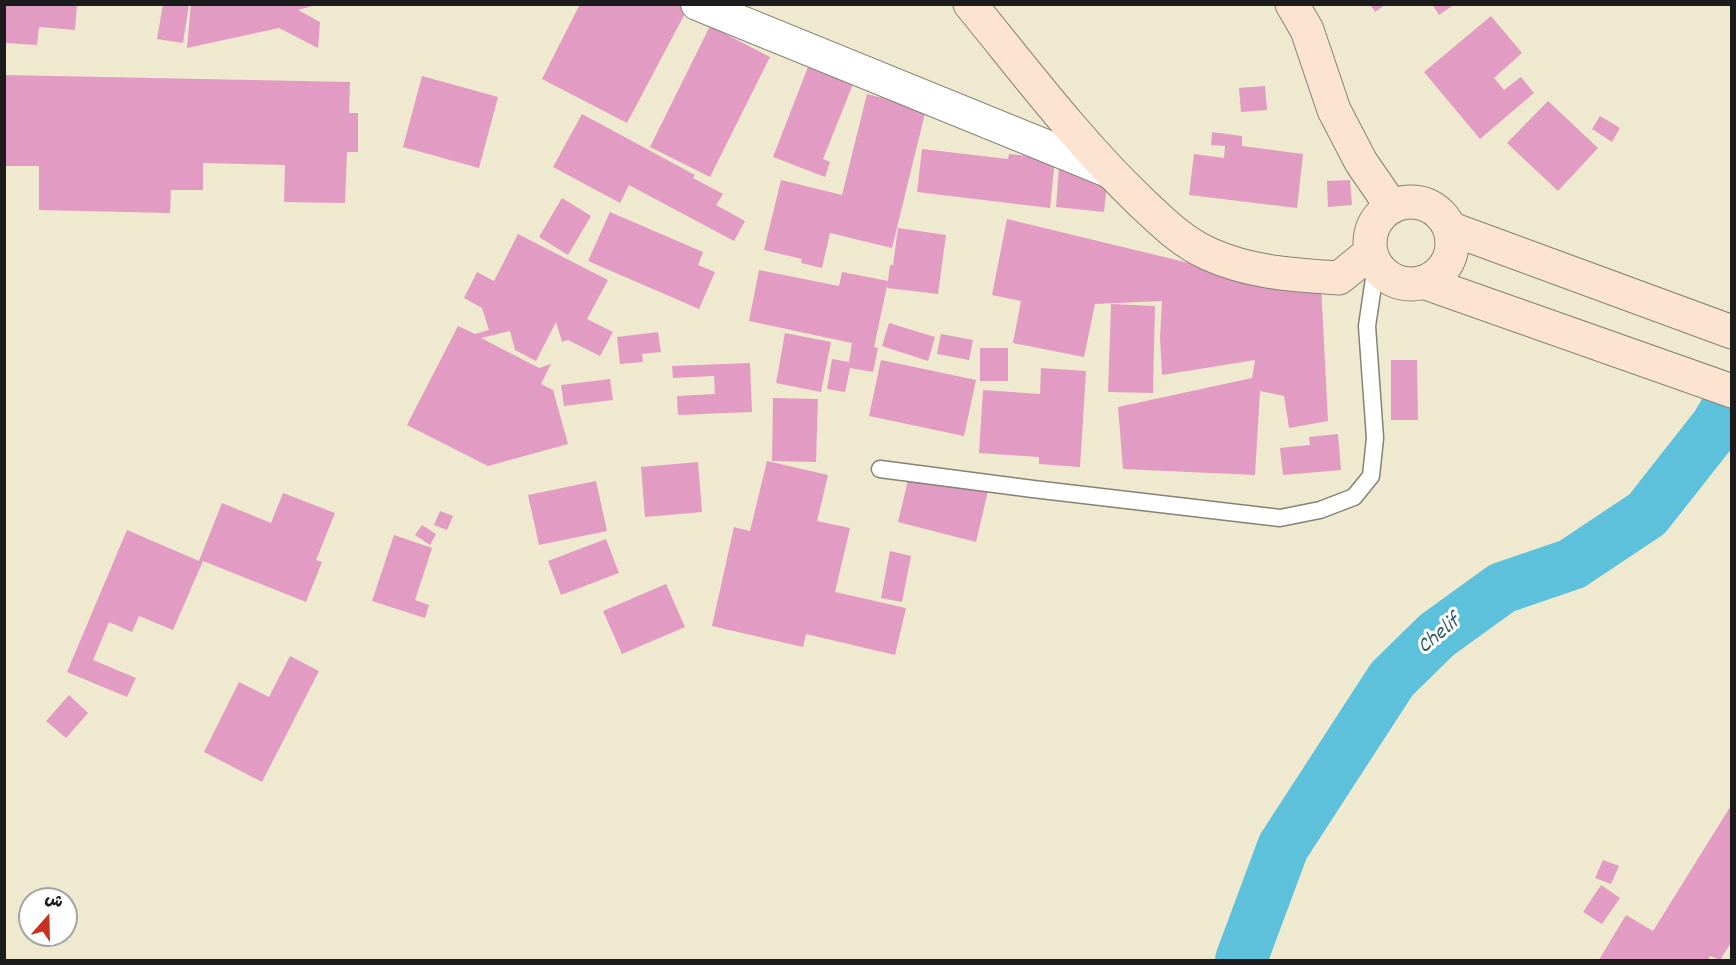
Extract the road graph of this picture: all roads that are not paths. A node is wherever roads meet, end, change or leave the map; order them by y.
1 (697, 4) edge
2 (970, 4) edge
3 (988, 4) edge
4 (1303, 13) edge
5 (1110, 172) junction
6 (1392, 207) junction
7 (1449, 228) junction
8 (1374, 259) junction
9 (1424, 282) junction
10 (1731, 332) edge
11 (1724, 389) edge
12 (880, 469) dead end

1 - 5 street
2 - 5 main road
3 - 5 main road
4 - 6 main road
5 - 8 main road
6 - 7 main road
6 - 8 main road
7 - 9 main road
7 - 10 main road
8 - 9 main road
8 - 12 lane
9 - 11 main road

